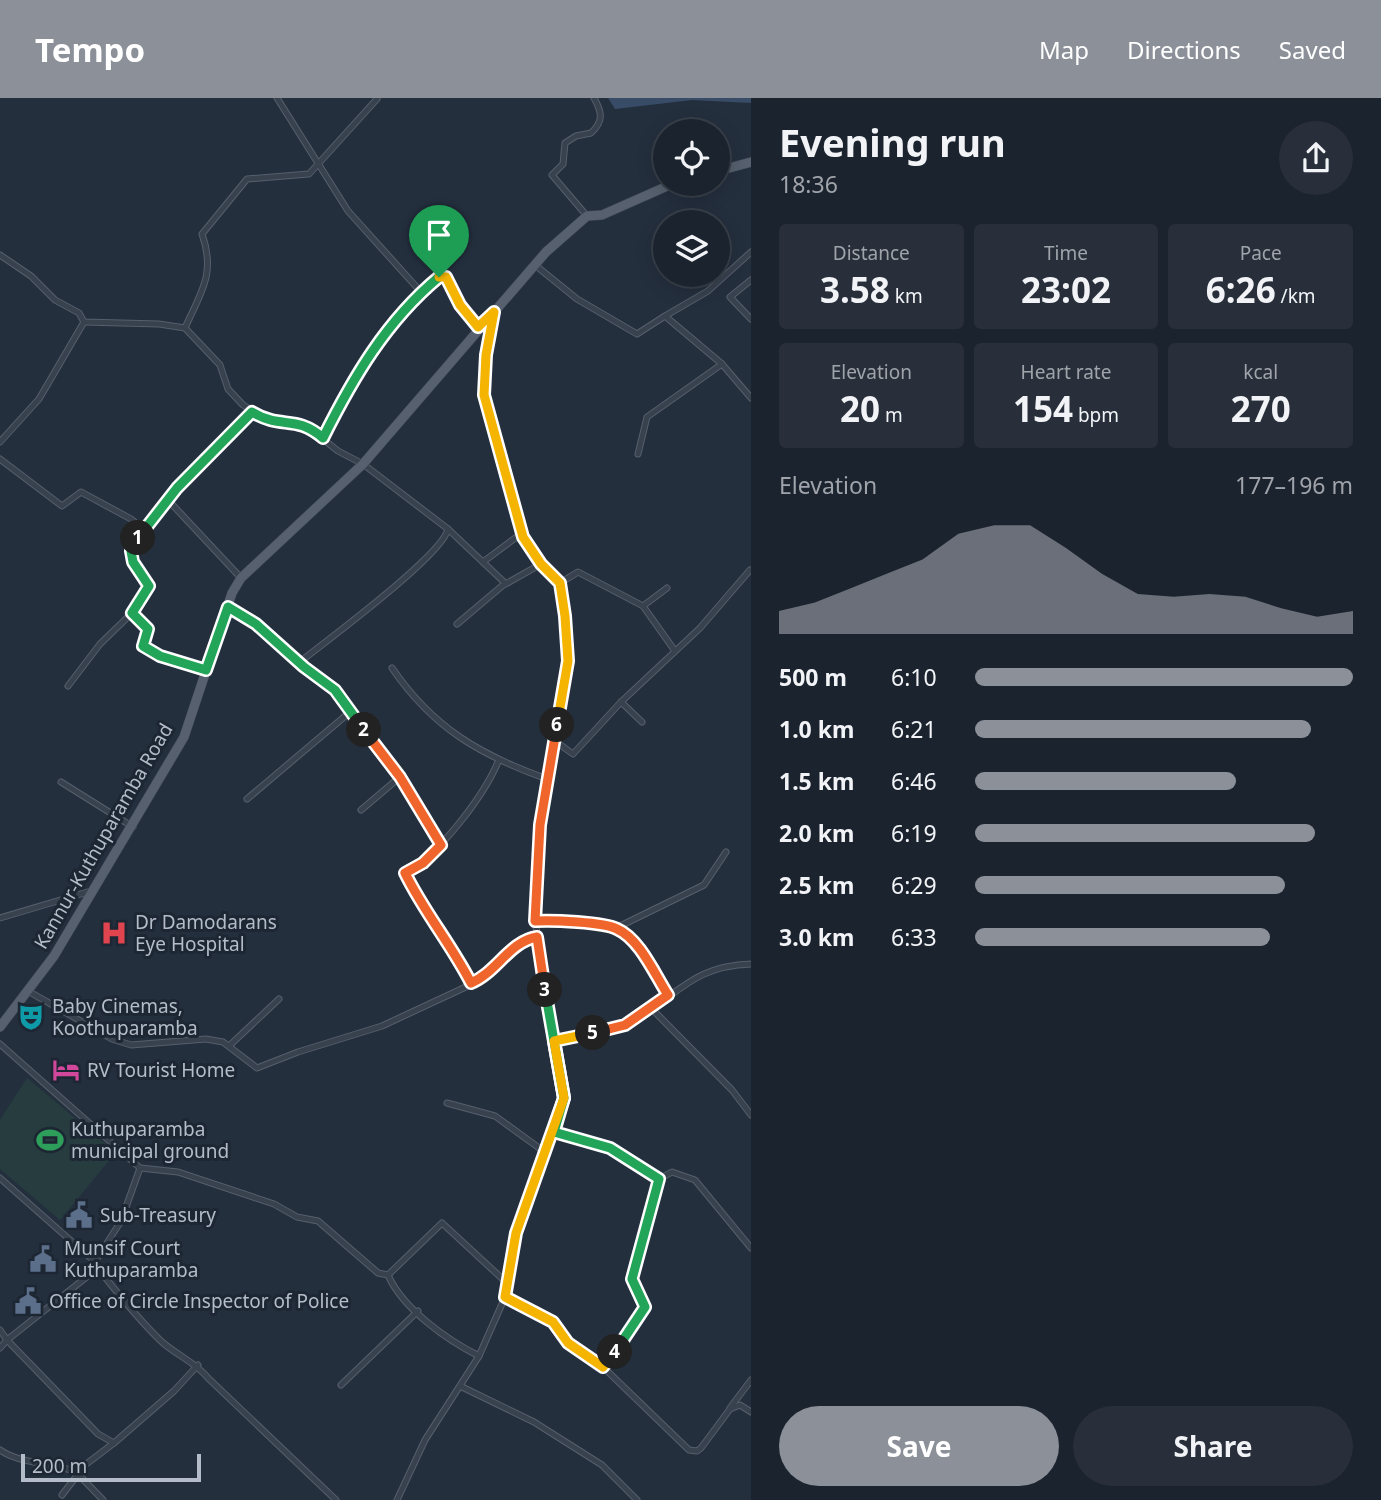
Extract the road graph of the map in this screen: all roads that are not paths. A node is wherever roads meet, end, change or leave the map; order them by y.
1 (276, 98) edge
2 (594, 98) edge
3 (377, 99) edge
4 (751, 162) edge
5 (320, 164) junction
6 (730, 168) edge
7 (653, 192) edge
8 (587, 216) junction
9 (751, 252) edge
10 (0, 255) edge
11 (535, 265) junction
12 (751, 280) edge
13 (421, 292) junction
14 (494, 312) junction
15 (665, 316) junction
16 (751, 319) edge
17 (84, 322) junction
18 (478, 327) junction
19 (185, 328) junction
20 (722, 364) junction
21 (751, 398) edge
22 (252, 412) junction
23 (323, 438) junction
24 (0, 442) edge
25 (638, 454) dead end
26 (0, 459) edge
27 (363, 464) junction
28 (168, 500) junction
29 (448, 529) junction
30 (144, 530) junction
31 (522, 533) junction
32 (483, 562) junction
33 (541, 564) junction
34 (750, 570) edge
35 (241, 578) junction
36 (505, 583) junction
37 (560, 583) junction
38 (667, 589) dead end
39 (643, 606) junction
40 (228, 607) junction
41 (132, 613) junction
42 (457, 624) dead end
43 (675, 651) junction
44 (300, 662) junction
45 (392, 668) dead end
46 (206, 670) junction
47 (68, 686) dead end
48 (621, 702) junction
49 (350, 712) junction
50 (642, 722) dead end
51 (555, 741) junction
52 (498, 762) junction
53 (400, 777) junction
54 (547, 779) junction
55 (61, 782) dead end
56 (247, 799) dead end
57 (361, 810) dead end
58 (133, 827) junction
59 (441, 845) junction
60 (726, 852) dead end
61 (91, 891) junction
62 (0, 918) edge
63 (535, 921) junction
64 (616, 928) junction
65 (537, 937) junction
66 (751, 964) edge
67 (471, 983) junction
68 (28, 990) junction
69 (668, 995) junction
70 (279, 999) dead end
71 (651, 1008) junction
72 (0, 1027) edge
73 (554, 1041) junction
74 (0, 1044) edge
75 (229, 1046) junction
76 (447, 1104) dead end
77 (751, 1115) edge
78 (554, 1132) junction
79 (546, 1153) junction
80 (140, 1168) junction
81 (0, 1178) edge
82 (659, 1179) junction
83 (751, 1248) edge
84 (96, 1265) junction
85 (388, 1275) junction
86 (508, 1284) junction
87 (505, 1297) junction
88 (418, 1311) junction
89 (0, 1330) edge
90 (7, 1340) junction
91 (0, 1349) edge
92 (479, 1356) junction
93 (198, 1365) junction
94 (603, 1367) junction
95 (751, 1380) edge
96 (341, 1385) dead end
97 (462, 1387) junction
98 (730, 1409) junction
99 (751, 1412) edge
100 (114, 1443) junction
101 (0, 1450) edge
102 (79, 1474) junction
103 (62, 1495) dead end
104 (103, 1500) edge
105 (336, 1500) edge
106 (397, 1500) edge
107 (637, 1500) edge

1 - 5 street
2 - 8 street
3 - 5 street
4 - 6 main road
5 - 13 street
5 - 19 street
7 - 8 main road, Kannur-Kuthuparamba Road
8 - 11 main road, Kannur-Kuthuparamba Road
9 - 15 street
10 - 17 street
11 - 14 main road, Kannur-Kuthuparamba Road
11 - 15 street
12 - 16 street
13 - 18 street
13 - 23 street
14 - 18 main road, Kannur-Kuthuparamba Road
14 - 31 street
15 - 20 street
17 - 19 street
17 - 24 street
18 - 27 main road, Kannur-Kuthuparamba Road
19 - 22 street
20 - 21 street
20 - 25 street
22 - 23 street
22 - 28 street
23 - 27 street
26 - 30 street
27 - 29 street
27 - 35 main road, Kannur-Kuthuparamba Road
28 - 30 street
28 - 35 street
29 - 32 street
29 - 44 street
30 - 41 street
31 - 32 street
31 - 33 street
32 - 36 street
33 - 36 street
33 - 37 street
34 - 43 street
35 - 40 main road, Kannur-Kuthuparamba Road
36 - 42 street
37 - 39 street
37 - 51 street
38 - 39 street
39 - 43 street
40 - 44 street
40 - 46 main road, Kannur-Kuthuparamba Road
41 - 46 street
41 - 47 street
43 - 48 street
44 - 49 street
45 - 52 street
46 - 58 main road, Kannur-Kuthuparamba Road
48 - 50 street
48 - 51 street
49 - 53 street
49 - 56 street
51 - 54 street
52 - 54 street
52 - 59 street
53 - 57 street
53 - 59 street
54 - 63 street
55 - 58 street
58 - 61 main road, Kannur-Kuthuparamba Road
59 - 67 street
60 - 64 street
61 - 62 street
61 - 68 main road, Kannur-Kuthuparamba Road
63 - 64 street
63 - 65 street
64 - 69 street
65 - 67 street
65 - 73 street
66 - 69 street
67 - 75 street
68 - 72 main road, Kannur-Kuthuparamba Road
68 - 75 street
69 - 71 street
70 - 75 street
71 - 73 street
71 - 77 street
73 - 78 street
74 - 80 street
76 - 79 street
78 - 79 street
78 - 82 street
79 - 86 street
80 - 84 street
80 - 85 street
81 - 84 street
82 - 83 street
82 - 94 street
84 - 90 street
84 - 93 street
85 - 86 street
85 - 88 street
86 - 87 street
87 - 92 street
87 - 94 street
88 - 92 street
88 - 96 street
89 - 90 street
90 - 91 street
90 - 100 street
92 - 97 street
93 - 100 street
93 - 105 street
94 - 98 street
95 - 98 street
97 - 106 street
97 - 107 street
98 - 99 street
100 - 102 street
101 - 102 street
102 - 103 street
102 - 104 street

